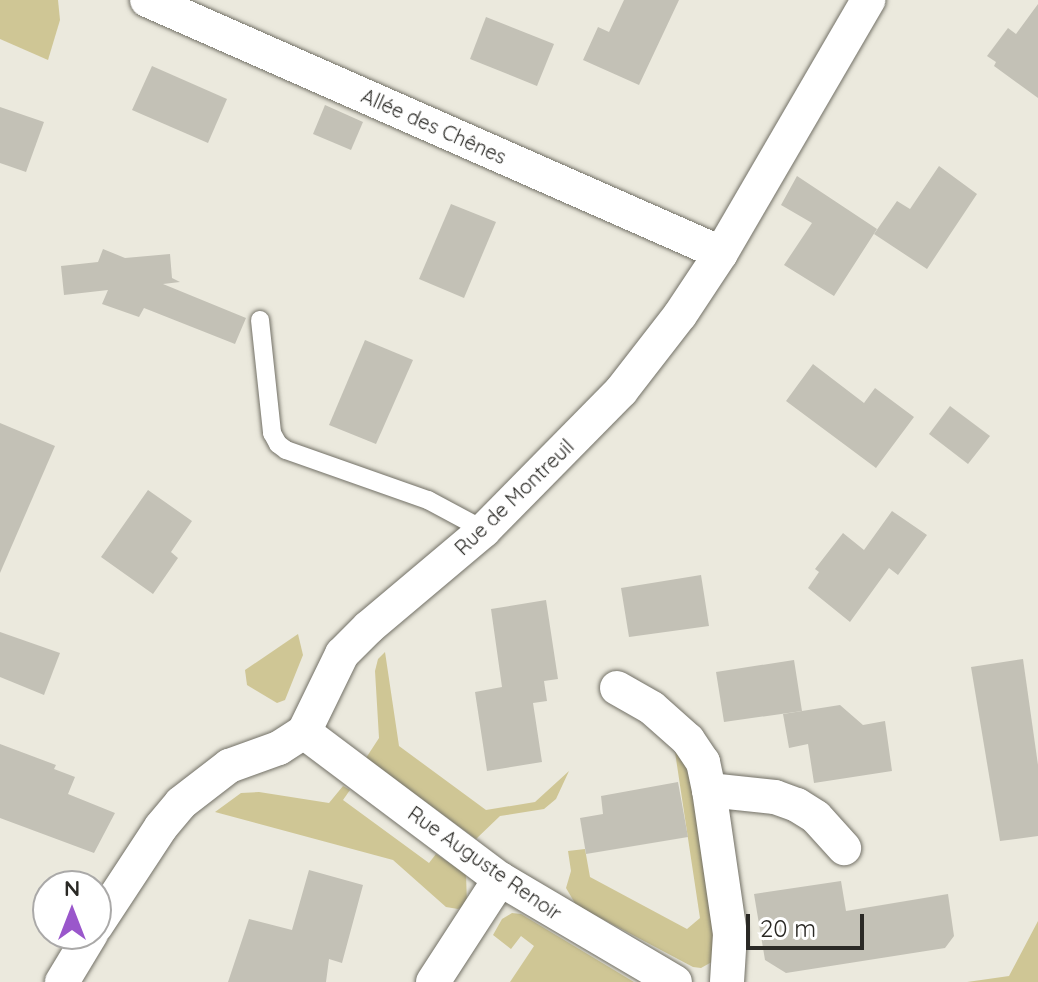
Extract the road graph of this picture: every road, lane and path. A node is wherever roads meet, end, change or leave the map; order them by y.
1 (147, 0) edge
2 (860, 3) edge
3 (721, 253) junction
4 (260, 320) dead end
5 (484, 530) junction
6 (617, 688) dead end
7 (304, 732) junction
8 (709, 790) junction
9 (844, 848) dead end
10 (500, 879) junction
11 (112, 902) edge
12 (81, 950) edge
13 (62, 982) edge
14 (433, 982) edge
15 (675, 982) edge
16 (727, 982) edge

1 - 3 street, Allée des Chênes
2 - 3 street, Rue de Montreuil
3 - 5 street, Rue de Montreuil
4 - 5 lane
5 - 7 street, Rue de Montreuil
6 - 8 street
7 - 10 street, Rue Auguste Renoir
7 - 11 street
8 - 9 street
8 - 16 street
10 - 14 street
10 - 15 street, Rue Auguste Renoir
12 - 13 street

